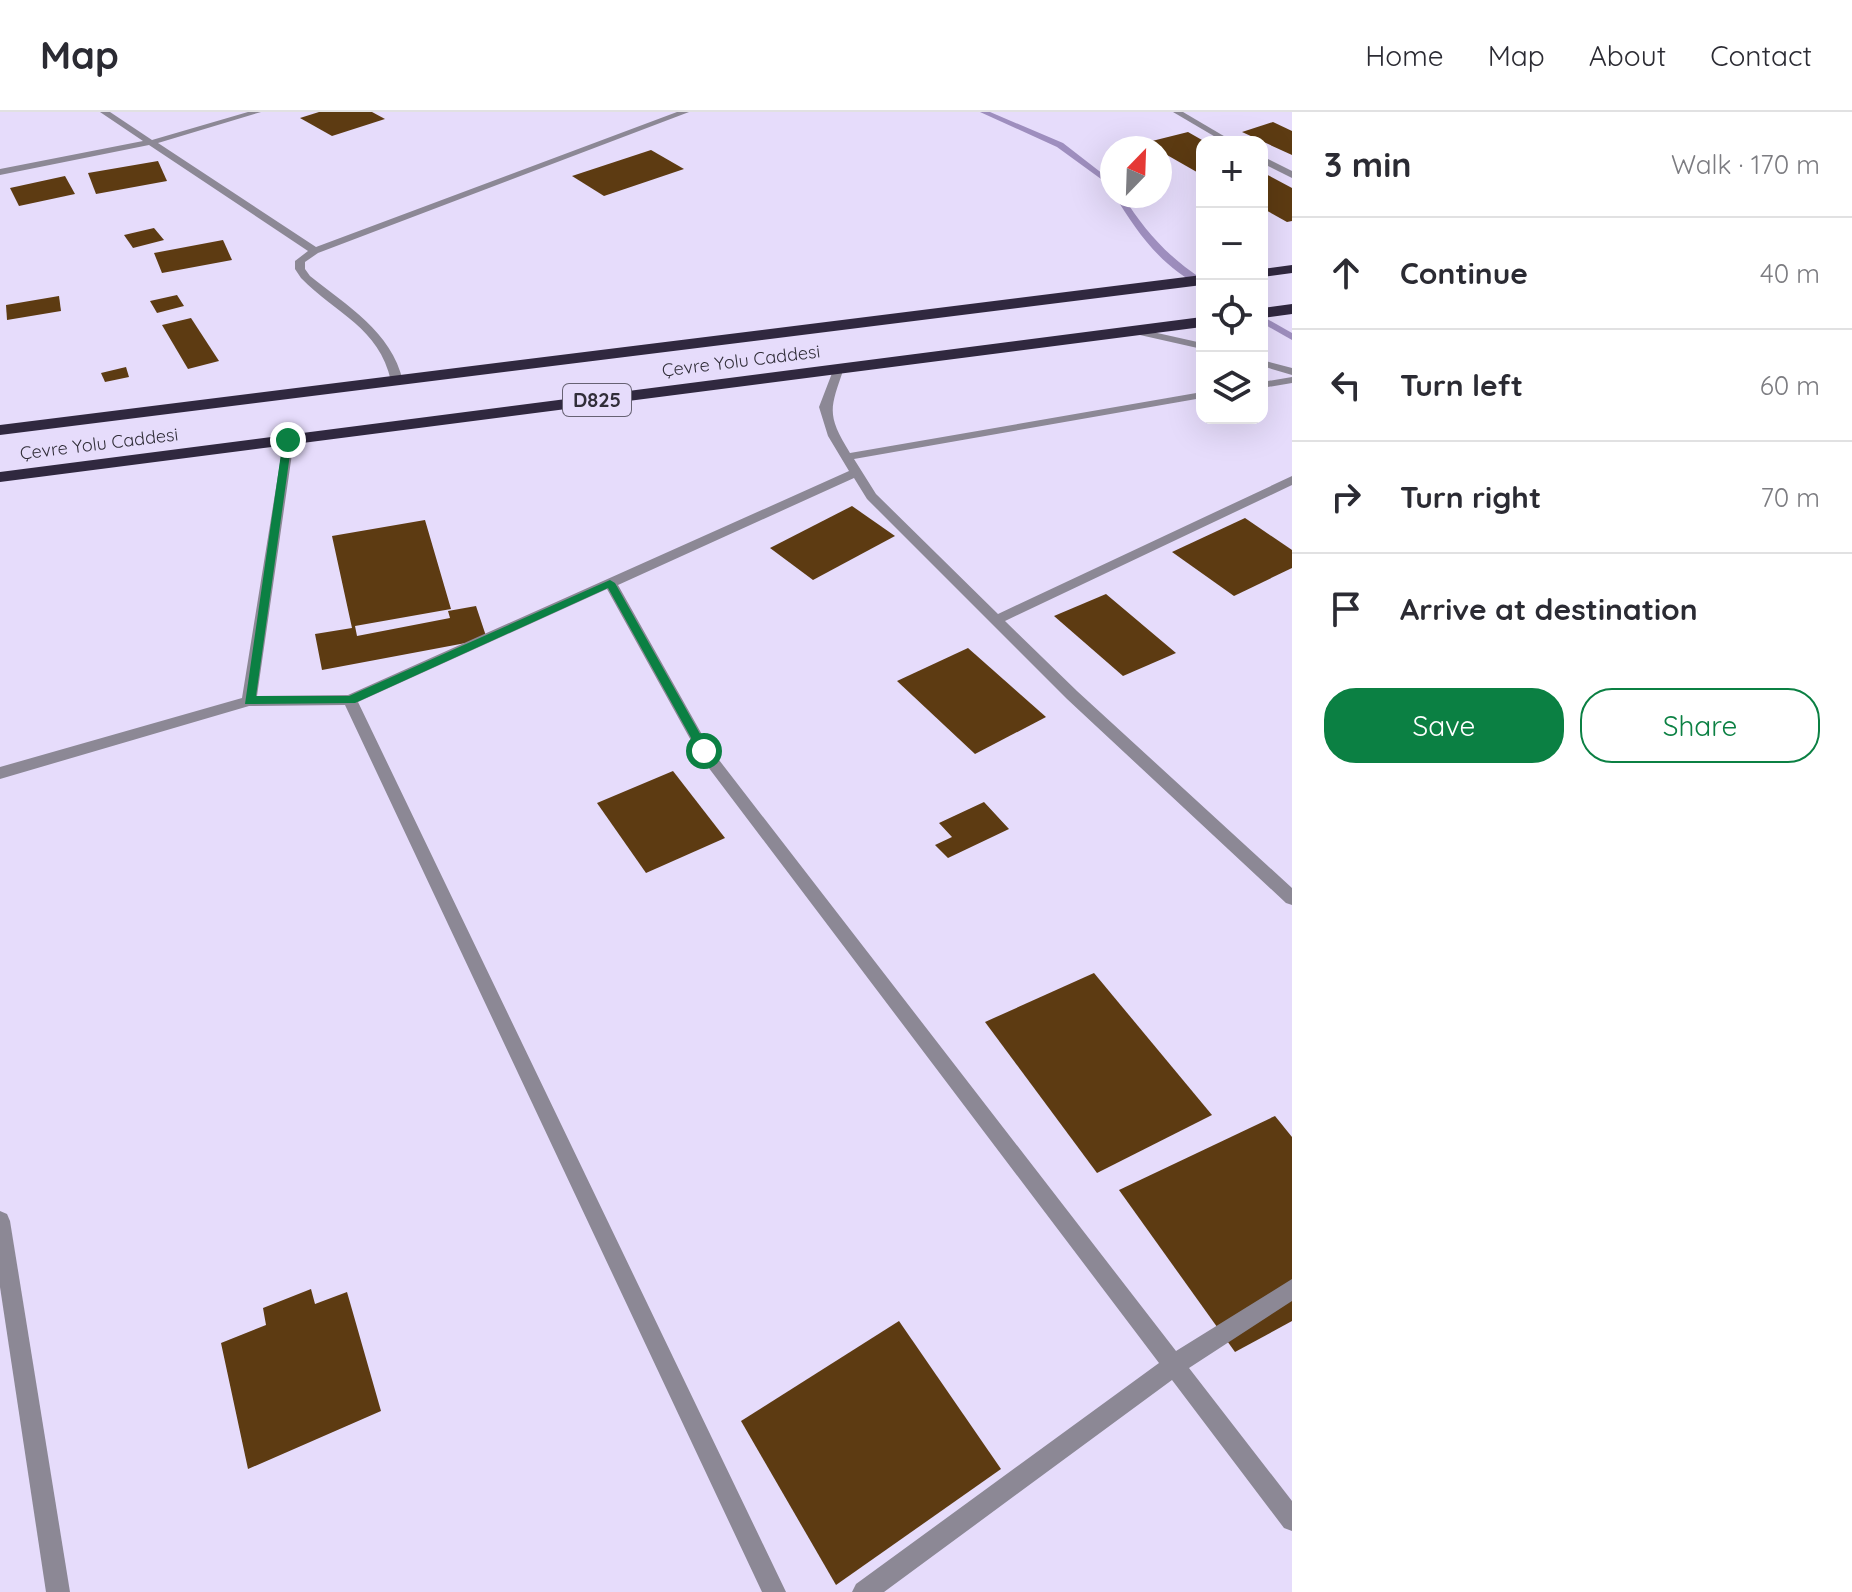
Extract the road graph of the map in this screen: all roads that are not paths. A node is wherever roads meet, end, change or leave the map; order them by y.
1 (104, 112) edge
2 (257, 112) edge
3 (685, 112) edge
4 (1177, 112) edge
5 (1219, 136) edge
6 (150, 143) junction
7 (1268, 162) edge
8 (0, 172) edge
9 (1292, 175) edge
10 (315, 251) junction
11 (1292, 269) edge
12 (1268, 272) edge
13 (1196, 281) edge
14 (1292, 309) edge
15 (1268, 312) edge
16 (1196, 323) edge
17 (1135, 331) junction
18 (1196, 345) edge
19 (1268, 365) edge
20 (839, 368) junction
21 (1292, 372) edge
22 (1292, 380) edge
23 (397, 381) junction
24 (1268, 384) edge
25 (1196, 396) edge
26 (0, 430) edge
27 (288, 440) junction
28 (847, 457) junction
29 (856, 472) junction
30 (0, 477) edge
31 (1292, 480) edge
32 (610, 583) junction
33 (996, 620) junction
34 (350, 700) junction
35 (249, 701) junction
36 (0, 773) edge
37 (1292, 898) edge
38 (0, 1221) edge
39 (1292, 1289) edge
40 (1174, 1365) junction
41 (1292, 1520) edge
42 (58, 1592) edge
43 (774, 1592) edge
44 (864, 1592) edge

1 - 6 street
2 - 6 street
3 - 10 street
4 - 5 street
6 - 8 street
6 - 10 street
7 - 9 street
10 - 23 street
11 - 12 highway
13 - 23 highway, Çevre Yolu Caddesi / D825
14 - 15 highway
16 - 17 highway, Çevre Yolu Caddesi / D825
17 - 18 street
17 - 20 highway, Çevre Yolu Caddesi / D825
19 - 21 street
20 - 27 highway, Çevre Yolu Caddesi / D825
20 - 28 street
22 - 24 street
23 - 26 highway, Çevre Yolu Caddesi / D825
25 - 28 street
27 - 30 highway, Çevre Yolu Caddesi / D825
27 - 35 street
28 - 29 street
29 - 32 street
29 - 33 street
31 - 33 street
32 - 34 street
32 - 40 street
33 - 37 street
34 - 35 street
34 - 43 street
35 - 36 street
38 - 42 street
39 - 40 street
40 - 41 street
40 - 44 street

